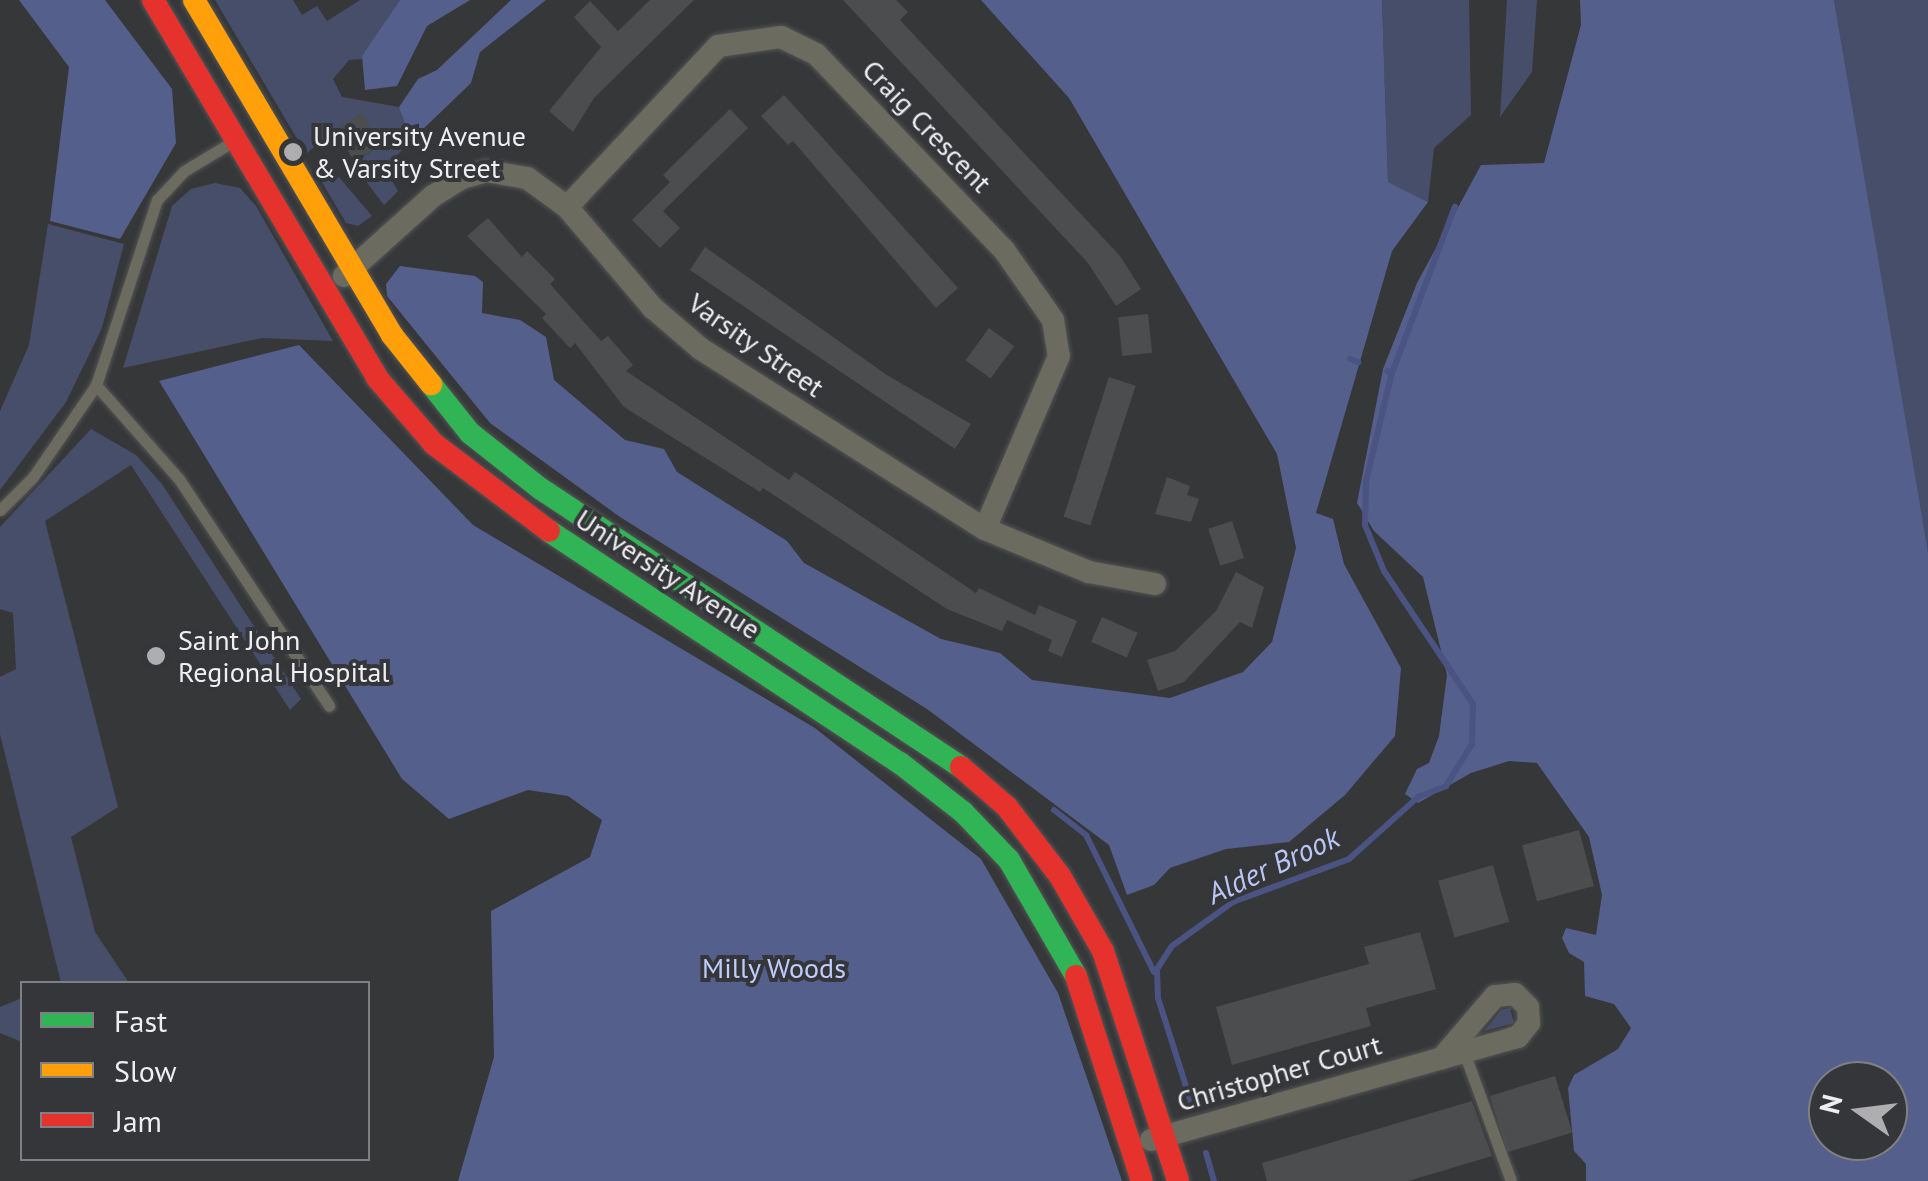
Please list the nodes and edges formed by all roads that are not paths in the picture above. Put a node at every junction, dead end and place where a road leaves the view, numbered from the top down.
1 (153, 0) edge
2 (194, 0) edge
3 (265, 122) junction
4 (237, 139) junction
5 (567, 207) junction
6 (353, 268) junction
7 (326, 292) junction
8 (96, 385) junction
9 (0, 510) edge
10 (985, 529) junction
11 (1155, 584) dead end
12 (329, 706) dead end
13 (1453, 1055) joint
14 (1164, 1136) junction
15 (1132, 1145) junction
16 (1142, 1181) edge
17 (1178, 1181) edge
18 (1510, 1181) edge

1 - 4 main road, University Avenue
2 - 3 main road, University Avenue
3 - 4 lane
3 - 6 main road, University Avenue
4 - 7 main road, University Avenue
4 - 8 lane
5 - 6 street, Varsity Street
5 - 10 street, Varsity Street
5 - 10 street, Craig Crescent
6 - 7 street, Varsity Street
6 - 14 main road, University Avenue
7 - 15 main road, University Avenue
8 - 9 lane
8 - 12 lane
10 - 11 street, Varsity Street
13 - 14 street, Christopher Court
13 - 18 lane
14 - 15 street, Christopher Court
14 - 17 main road, University Avenue
15 - 16 main road, University Avenue

